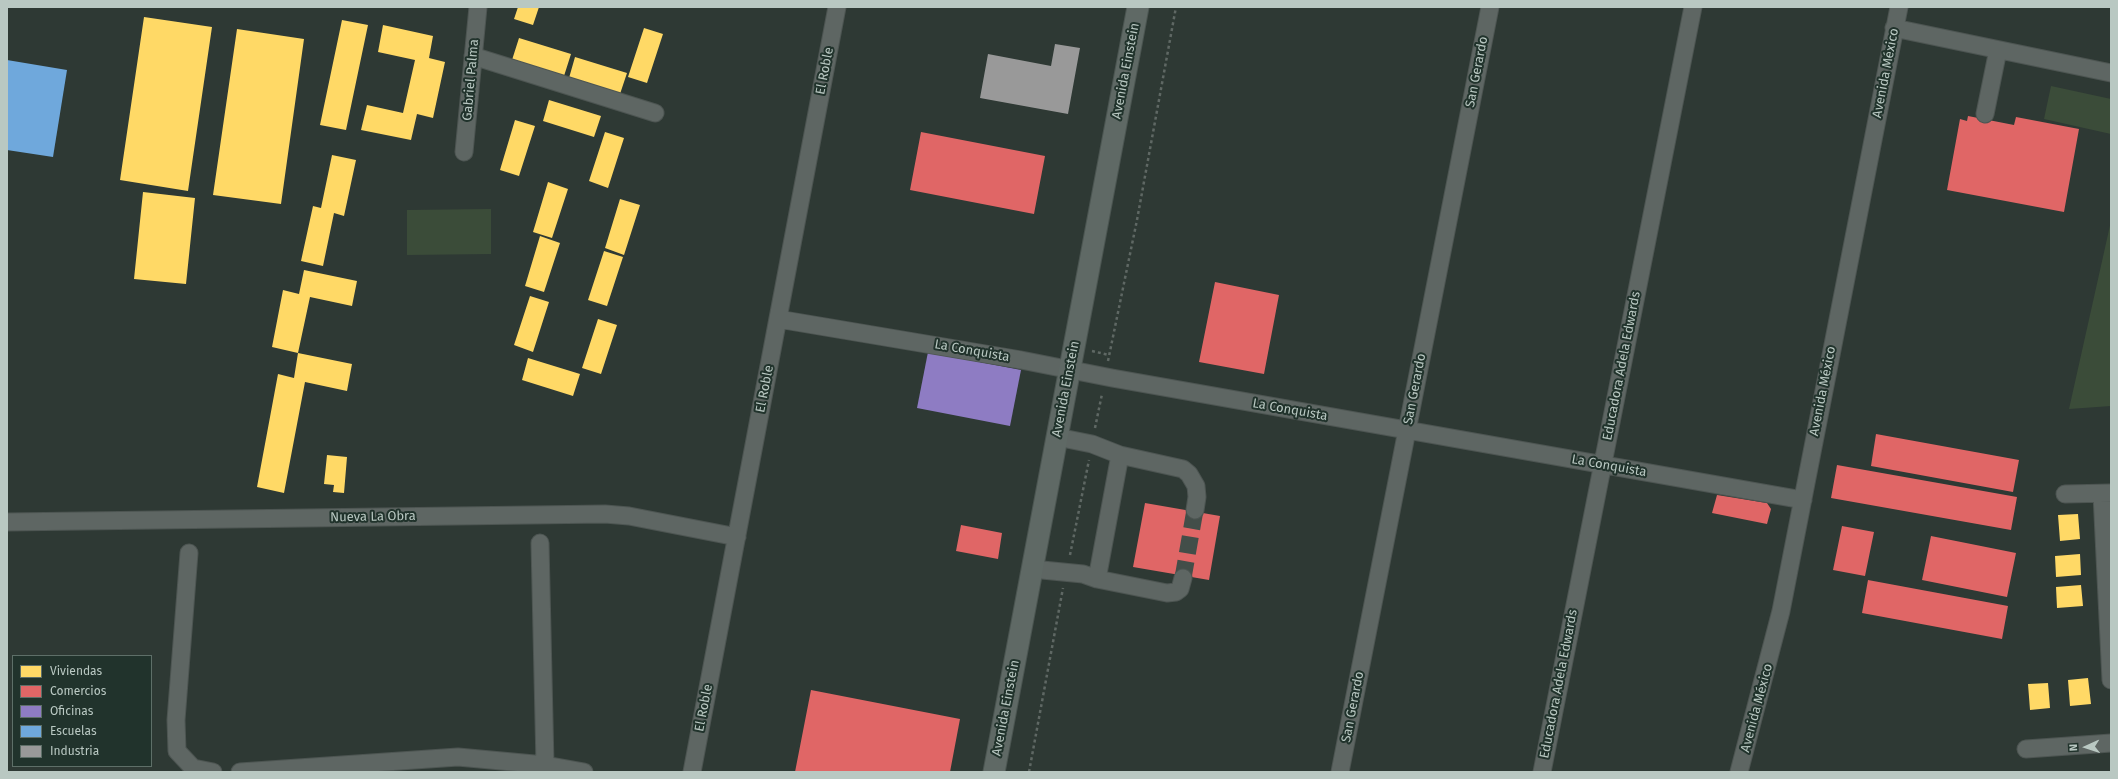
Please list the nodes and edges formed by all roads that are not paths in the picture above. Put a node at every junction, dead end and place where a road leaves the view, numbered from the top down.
1 (478, 7) edge
2 (837, 7) edge
3 (1138, 7) edge
4 (1490, 7) edge
5 (1693, 7) edge
6 (1899, 7) edge
7 (1894, 28) junction
8 (1998, 50) junction
9 (473, 56) junction
10 (2111, 73) edge
11 (655, 113) dead end
12 (1985, 114) dead end
13 (464, 152) dead end
14 (778, 319) junction
15 (1070, 370) junction
16 (1407, 430) junction
17 (1057, 437) junction
18 (1120, 455) junction
19 (1603, 465) junction
20 (2065, 494) dead end
21 (2106, 494) edge
22 (1803, 500) junction
23 (1195, 510) tunnel mouth
24 (7, 522) edge
25 (737, 537) junction
26 (540, 543) dead end
27 (189, 553) dead end
28 (1032, 569) junction
29 (1183, 578) tunnel mouth
30 (1097, 579) junction
31 (2109, 611) edge
32 (2111, 680) edge
33 (2111, 743) edge
34 (2026, 749) dead end
35 (545, 765) junction
36 (213, 772) edge
37 (240, 772) edge
38 (584, 772) edge
39 (692, 772) edge
40 (994, 772) edge
41 (1340, 772) edge
42 (1542, 772) edge
43 (1739, 772) edge

1 - 9 street, Gabriel Palma
2 - 14 street, El Roble
3 - 15 main road, Avenida Einstein
4 - 16 street, San Gerardo
5 - 19 street, Educadora Adela Edwards
6 - 7 street, Avenida México
7 - 8 street
7 - 22 street, Avenida México
8 - 10 street
8 - 12 street
9 - 11 street
9 - 13 street, Gabriel Palma
14 - 15 street, La Conquista
14 - 25 street, El Roble
15 - 16 street, La Conquista
15 - 17 main road, Avenida Einstein
16 - 19 street, La Conquista
16 - 41 street, San Gerardo
17 - 18 street
17 - 28 main road, Avenida Einstein
18 - 23 street
18 - 30 street
19 - 22 street, La Conquista
19 - 42 street, Educadora Adela Edwards
20 - 21 street
21 - 31 street
22 - 43 street, Avenida México
24 - 25 street, Nueva La Obra
25 - 39 street, El Roble
26 - 35 street
27 - 36 street
28 - 30 street
28 - 40 main road, Avenida Einstein
29 - 30 street
31 - 32 street
33 - 34 street
35 - 37 street
35 - 38 street

